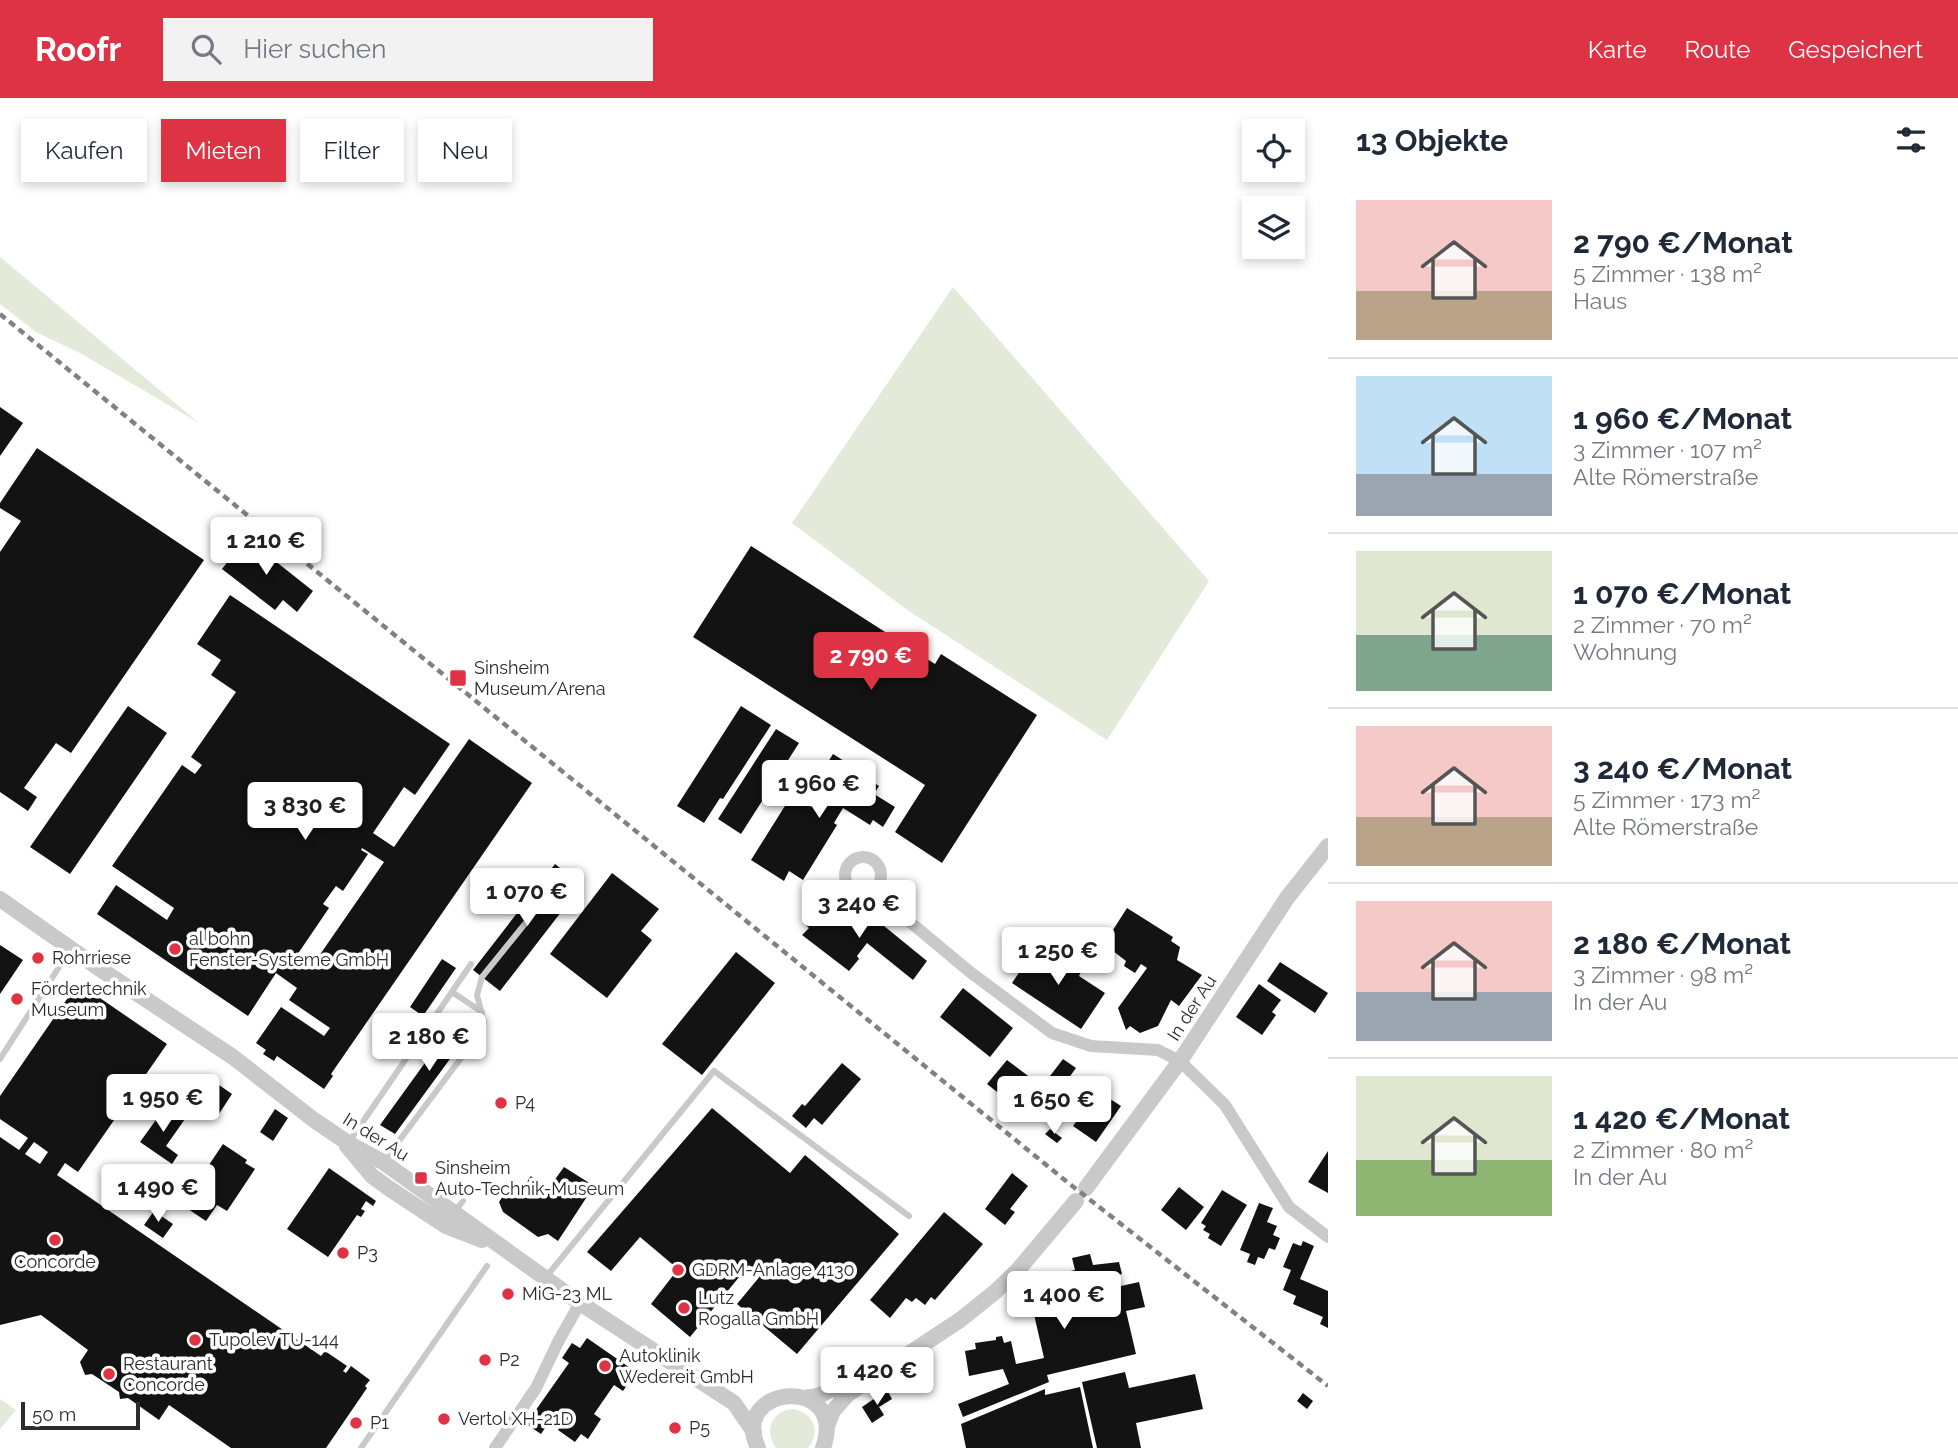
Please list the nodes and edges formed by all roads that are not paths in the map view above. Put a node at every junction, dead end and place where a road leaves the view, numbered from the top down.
1 (1328, 846) edge
2 (566, 873) dead end
3 (876, 888) dead end
4 (0, 899) edge
5 (71, 948) junction
6 (471, 964) dead end
7 (452, 992) junction
8 (484, 1013) junction
9 (0, 1059) edge
10 (1180, 1061) junction
11 (344, 1141) junction
12 (383, 1162) junction
13 (909, 1216) dead end
14 (1328, 1237) edge
15 (497, 1245) junction
16 (486, 1266) dead end
17 (545, 1278) junction
18 (580, 1303) junction
19 (898, 1361) junction
20 (804, 1398) junction
21 (734, 1403) junction
22 (764, 1406) junction
23 (756, 1440) edge
24 (826, 1440) edge
25 (361, 1448) edge
26 (495, 1448) edge

1 - 10 street, In der Au
2 - 8 lane
3 - 10 street
4 - 5 street, In der Au
5 - 9 lane
5 - 11 street, In der Au
6 - 7 lane
7 - 8 lane
7 - 11 lane
8 - 12 lane
10 - 14 street
10 - 19 street, In der Au
11 - 12 street, In der Au
11 - 15 street
12 - 15 street, In der Au
13 - 17 lane
15 - 17 street, In der Au
16 - 25 lane
17 - 18 street, In der Au
18 - 21 street, In der Au
18 - 26 street
19 - 20 street, In der Au
19 - 24 street, In der Au
20 - 22 street, In der Au
20 - 24 street
21 - 22 street, In der Au
21 - 23 street, In der Au
22 - 23 street

